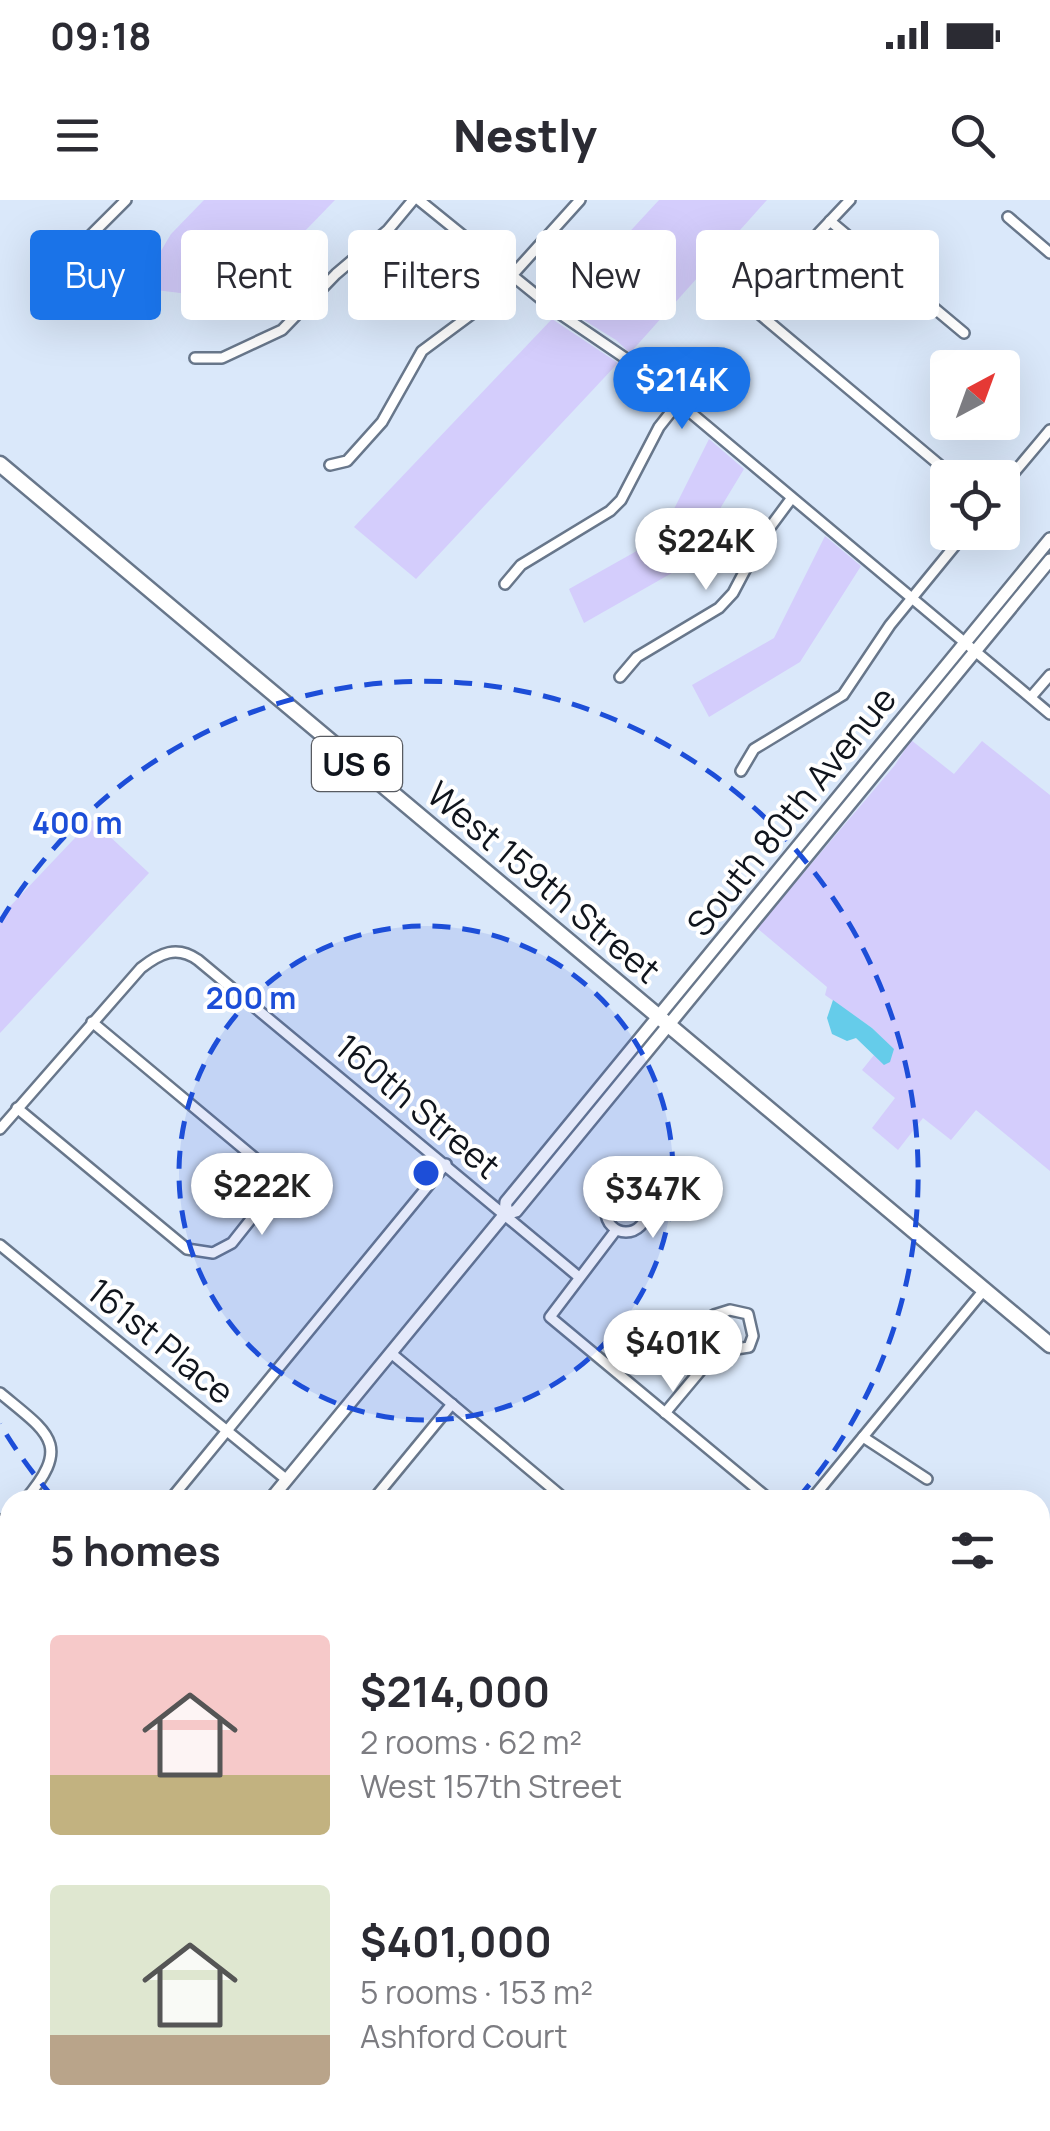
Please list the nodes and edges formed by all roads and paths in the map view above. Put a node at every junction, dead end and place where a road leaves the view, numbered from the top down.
1 (126, 200) edge
2 (416, 200) edge
3 (580, 200) edge
4 (850, 200) edge
5 (1008, 217) dead end
6 (830, 221) junction
7 (95, 230) edge
8 (454, 230) edge
9 (1050, 253) edge
10 (516, 270) edge
11 (516, 280) edge
12 (464, 320) edge
13 (964, 333) dead end
14 (195, 358) dead end
15 (678, 403) junction
16 (1050, 430) edge
17 (934, 460) edge
18 (0, 464) edge
19 (330, 465) dead end
20 (1020, 466) edge
21 (791, 499) junction
22 (1050, 539) edge
23 (951, 550) edge
24 (1050, 560) edge
25 (505, 584) dead end
26 (912, 598) junction
27 (970, 647) junction
28 (1050, 675) edge
29 (620, 677) dead end
30 (1031, 698) junction
31 (1050, 714) edge
32 (741, 771) dead end
33 (92, 1022) junction
34 (664, 1022) junction
35 (17, 1108) junction
36 (0, 1129) edge
37 (446, 1164) junction
38 (505, 1214) junction
39 (616, 1230) junction
40 (0, 1244) edge
41 (579, 1277) junction
42 (984, 1290) junction
43 (1050, 1345) edge
44 (716, 1352) junction
45 (391, 1353) junction
46 (0, 1393) edge
47 (452, 1404) junction
48 (665, 1414) junction
49 (227, 1430) junction
50 (863, 1437) junction
51 (927, 1478) dead end
52 (287, 1480) junction
53 (33, 1490) edge
54 (178, 1490) edge
55 (278, 1490) edge
56 (381, 1490) edge
57 (554, 1490) edge
58 (758, 1490) edge
59 (819, 1490) edge

1 - 7 street
2 - 8 street
2 - 14 street
3 - 10 street
4 - 6 street
5 - 9 street
6 - 13 street
6 - 17 street
11 - 15 street
12 - 19 street
15 - 21 street
15 - 25 street
16 - 20 street
18 - 34 main road, West 159th Street / US 6
21 - 26 street
21 - 29 street
22 - 27 street, South 80th Avenue
23 - 26 street
24 - 27 street, South 80th Avenue
26 - 27 street
26 - 32 street
27 - 30 street
27 - 34 street, South 80th Avenue
28 - 30 street
30 - 31 street
33 - 35 street
33 - 35 street
33 - 37 street, 160th Street
34 - 38 street, South 80th Avenue
34 - 42 main road, West 159th Street / US 6
35 - 36 street
37 - 38 street, 160th Street
37 - 49 street
38 - 41 street, 160th Street
38 - 45 street, South 80th Avenue
39 - 39 street
39 - 41 street
40 - 49 street, 161st Place
41 - 48 street
42 - 43 main road, West 159th Street / US 6
42 - 50 street
44 - 44 street
44 - 48 street
45 - 47 street
45 - 52 street, South 80th Avenue
46 - 53 street
47 - 56 street
47 - 57 street
48 - 58 street
49 - 52 street, 161st Place
49 - 54 street
50 - 51 street
50 - 59 street
52 - 55 street, South 80th Avenue

